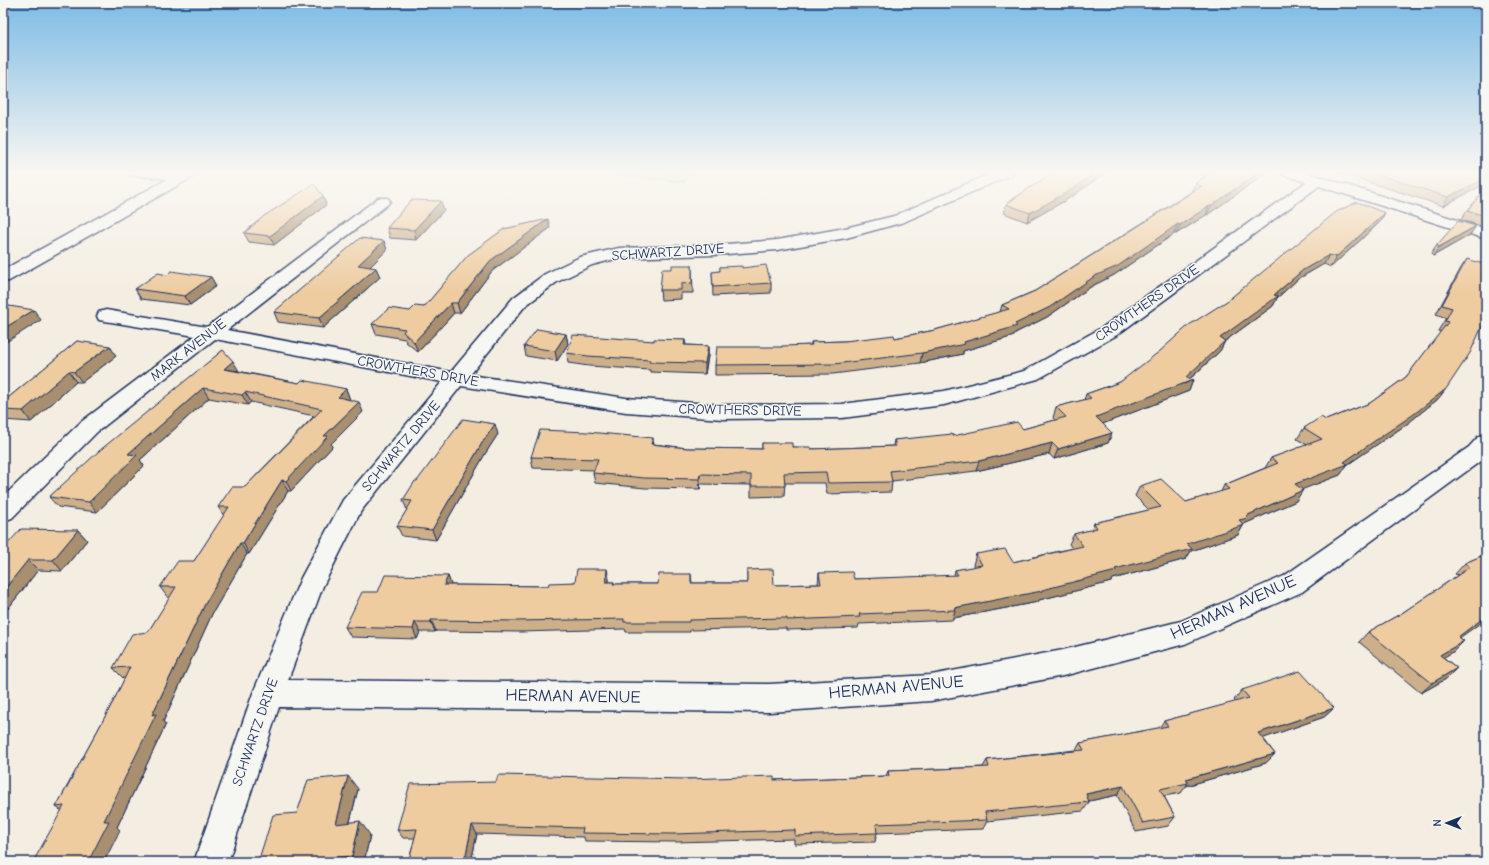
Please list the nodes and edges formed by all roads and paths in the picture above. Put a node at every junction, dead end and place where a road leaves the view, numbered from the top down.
1 (120, 211) edge
2 (369, 211) edge
3 (918, 211) edge
4 (1274, 211) edge
5 (1415, 211) edge
6 (1486, 234) edge
7 (3, 277) edge
8 (106, 316) dead end
9 (210, 333) junction
10 (457, 379) junction
11 (1486, 442) edge
12 (3, 512) edge
13 (268, 693) junction
14 (211, 862) edge

1 - 7 street
2 - 9 street, MARK AVENUE
3 - 10 street, SCHWARTZ DRIVE
4 - 10 street, CROWTHERS DRIVE
5 - 6 street
8 - 9 street, CROWTHERS DRIVE
9 - 10 street, CROWTHERS DRIVE
9 - 12 street, MARK AVENUE
10 - 13 street, SCHWARTZ DRIVE
11 - 13 street, HERMAN AVENUE
13 - 14 street, SCHWARTZ DRIVE

